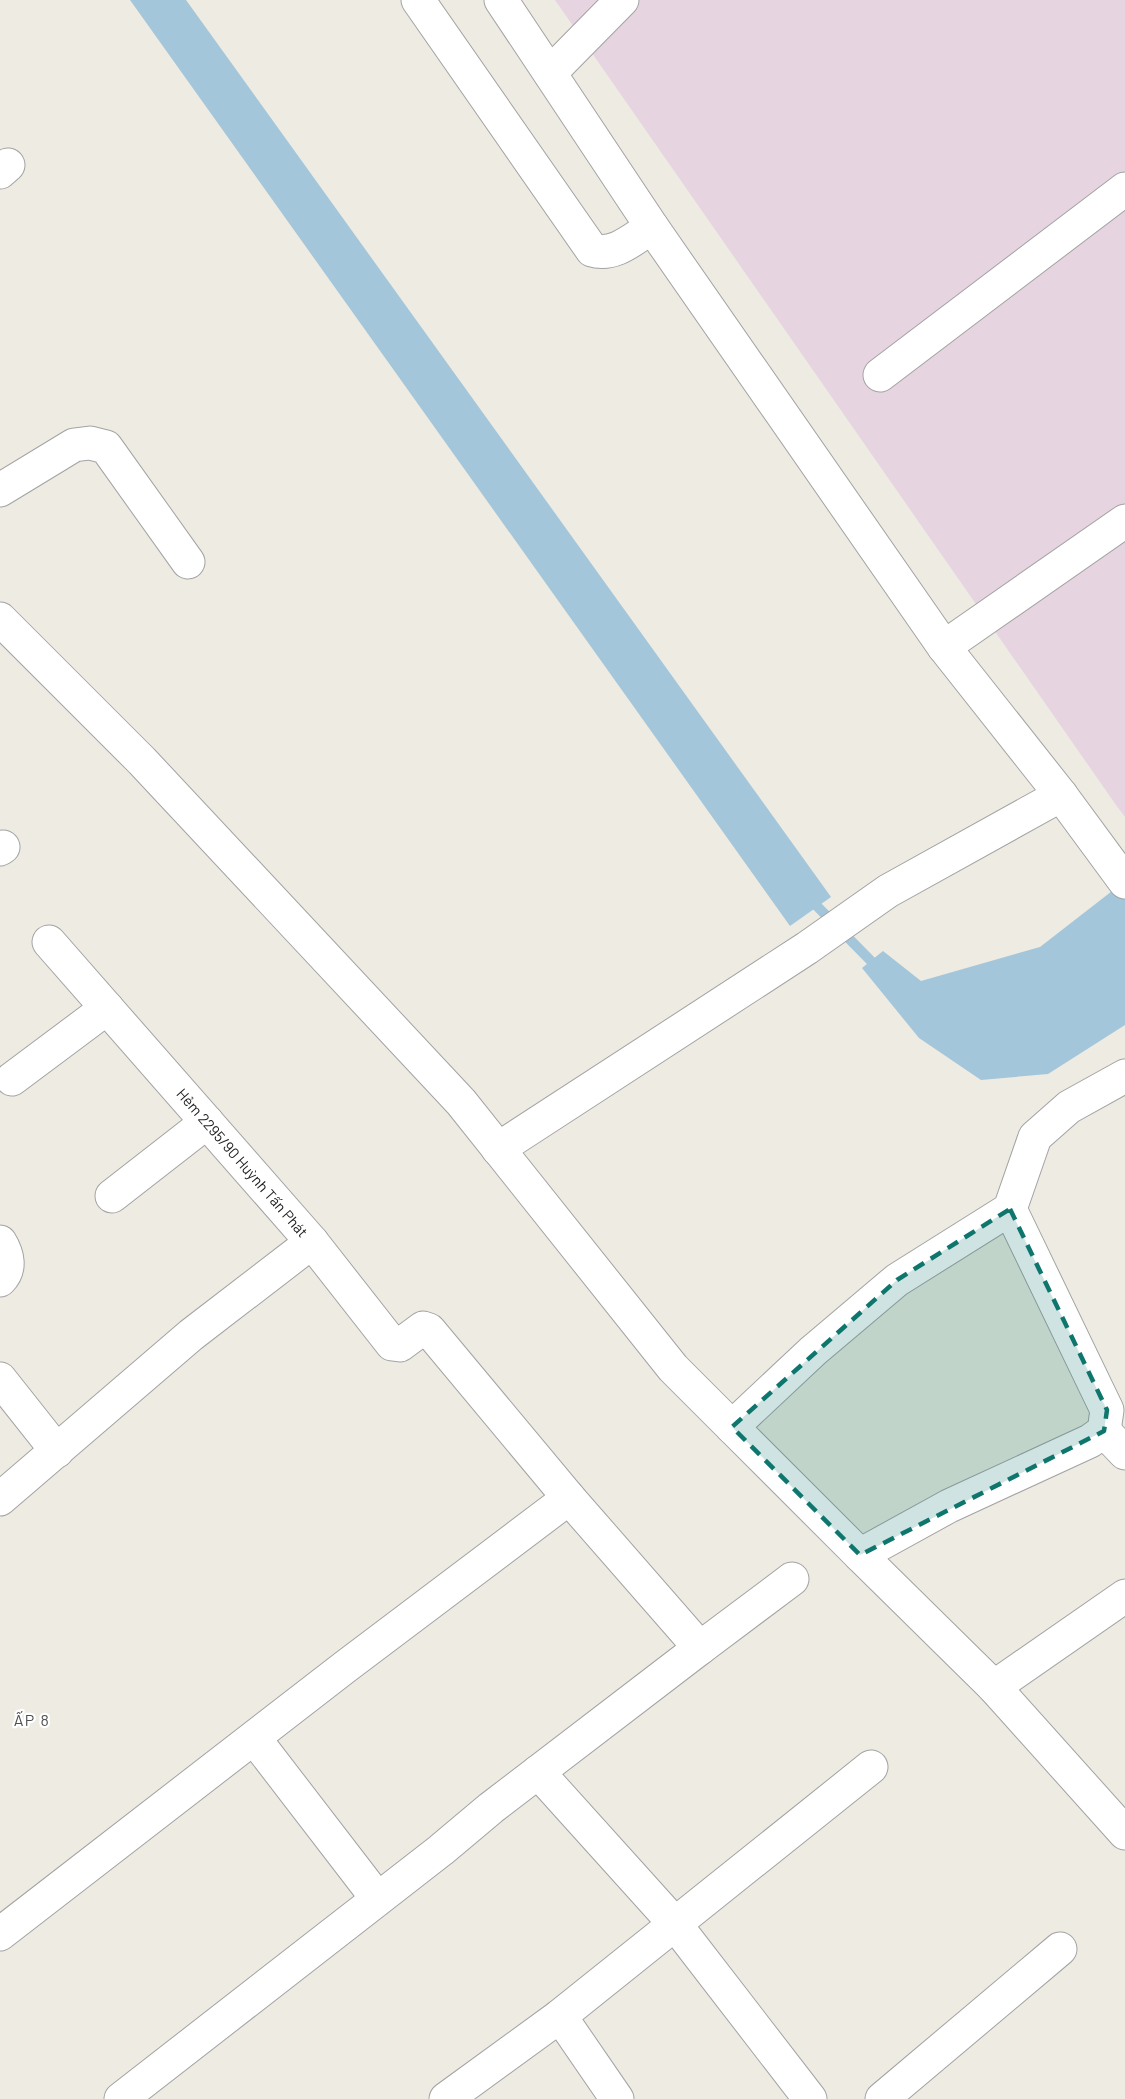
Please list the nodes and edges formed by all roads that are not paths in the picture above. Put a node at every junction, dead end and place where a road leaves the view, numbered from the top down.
1 (418, 0) edge
2 (501, 0) edge
3 (622, 0) edge
4 (550, 73) junction
5 (1125, 189) edge
6 (652, 228) junction
7 (880, 375) dead end
8 (0, 490) edge
9 (1125, 521) edge
10 (188, 562) dead end
11 (0, 619) edge
12 (944, 647) junction
13 (1061, 795) junction
14 (1125, 882) edge
15 (49, 942) dead end
16 (107, 1008) junction
17 (1125, 1076) edge
18 (12, 1079) dead end
19 (207, 1122) junction
20 (498, 1149) junction
21 (112, 1196) dead end
22 (1010, 1209) junction
23 (0, 1242) edge
24 (312, 1242) junction
25 (0, 1280) edge
26 (0, 1379) edge
27 (732, 1427) junction
28 (1114, 1442) edge
29 (57, 1450) junction
30 (569, 1498) junction
31 (0, 1499) edge
32 (860, 1555) junction
33 (792, 1579) dead end
34 (1125, 1596) edge
35 (700, 1648) junction
36 (994, 1687) junction
37 (254, 1738) junction
38 (871, 1767) dead end
39 (538, 1772) junction
40 (1125, 1833) edge
41 (377, 1898) junction
42 (675, 1924) junction
43 (0, 1934) edge
44 (1060, 1949) dead end
45 (560, 2016) junction
46 (121, 2099) edge
47 (446, 2099) edge
48 (617, 2099) edge
49 (810, 2099) edge
50 (882, 2099) edge

1 - 6 street
2 - 4 street
3 - 4 street
4 - 6 street
5 - 7 street
6 - 12 street
8 - 10 street
9 - 12 street
11 - 20 street
12 - 13 street
13 - 14 street
13 - 20 street
15 - 16 street, Hẻm 2295/90 Huỳnh Tấn Phát
16 - 18 street
16 - 19 street, Hẻm 2295/90 Huỳnh Tấn Phát
17 - 22 street
19 - 21 street
19 - 24 street, Hẻm 2295/90 Huỳnh Tấn Phát
20 - 27 street
22 - 27 street
22 - 28 street
23 - 25 street
24 - 29 street, Hẻm 2295/90 Huỳnh Tấn Phát
24 - 30 street
26 - 29 street
27 - 32 street
28 - 32 street
29 - 31 street, Hẻm 2295/90 Huỳnh Tấn Phát
30 - 35 street
30 - 37 street
32 - 36 street
33 - 35 street
34 - 36 street
35 - 39 street
36 - 40 street
37 - 41 street
37 - 43 street
38 - 42 street
39 - 41 street
39 - 42 street
41 - 46 street
42 - 45 street
42 - 49 street
44 - 50 street
45 - 47 street
45 - 48 street

